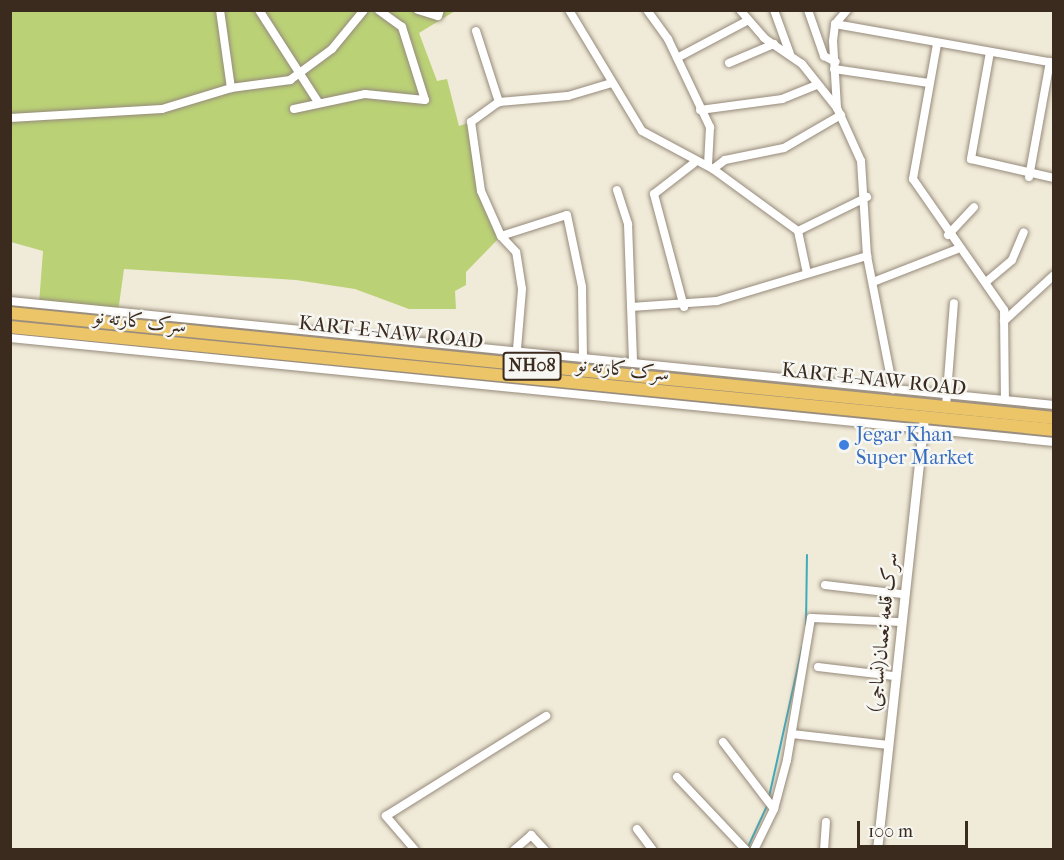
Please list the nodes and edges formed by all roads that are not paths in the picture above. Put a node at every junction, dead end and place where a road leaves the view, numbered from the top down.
1 (220, 10) edge
2 (259, 10) edge
3 (364, 10) edge
4 (379, 10) edge
5 (418, 10) edge
6 (440, 10) edge
7 (569, 10) edge
8 (647, 10) edge
9 (740, 10) edge
10 (774, 10) edge
11 (808, 10) edge
12 (843, 13) edge
13 (747, 21) junction
14 (835, 24) junction
15 (476, 31) dead end
16 (774, 44) junction
17 (937, 44) junction
18 (990, 52) junction
19 (791, 55) junction
20 (677, 58) junction
21 (1052, 62) edge
22 (729, 63) dead end
23 (835, 65) junction
24 (298, 75) junction
25 (612, 83) junction
26 (929, 83) junction
27 (817, 85) junction
28 (231, 88) junction
29 (318, 102) junction
30 (500, 102) junction
31 (294, 109) dead end
32 (700, 110) junction
33 (839, 112) junction
34 (10, 118) edge
35 (694, 163) junction
36 (710, 167) junction
37 (1029, 177) junction
38 (1053, 178) edge
39 (617, 190) dead end
40 (867, 197) junction
41 (974, 207) dead end
42 (798, 231) junction
43 (1024, 232) dead end
44 (948, 235) junction
45 (501, 236) junction
46 (957, 249) junction
47 (867, 256) junction
48 (806, 270) junction
49 (1053, 275) edge
50 (1053, 280) edge
51 (873, 282) junction
52 (986, 282) junction
53 (10, 301) edge
54 (954, 303) dead end
55 (631, 307) junction
56 (684, 307) junction
57 (10, 313) edge
58 (1005, 321) junction
59 (148, 326) junction
60 (10, 327) edge
61 (10, 338) edge
62 (148, 341) junction
63 (517, 349) junction
64 (583, 355) junction
65 (633, 363) junction
66 (796, 385) junction
67 (893, 389) junction
68 (881, 399) junction
69 (1005, 399) junction
70 (946, 400) junction
71 (1053, 405) edge
72 (879, 412) junction
73 (1053, 418) edge
74 (924, 423) junction
75 (1053, 430) edge
76 (1053, 442) edge
77 (825, 585) dead end
78 (902, 594) junction
79 (898, 622) junction
80 (818, 667) dead end
81 (894, 676) junction
82 (546, 716) dead end
83 (792, 734) junction
84 (723, 742) dead end
85 (888, 745) junction
86 (677, 777) dead end
87 (774, 809) junction
88 (826, 822) dead end
89 (637, 829) dead end
90 (415, 849) edge
91 (514, 849) edge
92 (545, 849) edge
93 (653, 849) edge
94 (746, 849) edge
95 (754, 849) edge
96 (824, 849) edge
97 (877, 849) edge

1 - 28 street
2 - 24 street
3 - 24 street
4 - 29 street
5 - 6 street
7 - 25 street
8 - 20 street
9 - 13 street
10 - 19 street
11 - 23 street
12 - 14 street
13 - 16 street
13 - 20 street
14 - 17 street
14 - 23 street
15 - 30 street
16 - 19 street
16 - 22 street
17 - 18 street
17 - 26 street
18 - 21 street
18 - 37 street
19 - 27 street
20 - 32 street
21 - 37 street
23 - 26 street
23 - 33 street
24 - 28 street
24 - 29 street
25 - 30 street
25 - 35 street
26 - 44 street
27 - 32 street
27 - 33 street
28 - 34 street
29 - 31 street
30 - 45 street
32 - 36 street
33 - 36 street
33 - 40 street
35 - 36 street
35 - 56 street
36 - 42 street
37 - 38 street
39 - 55 street
40 - 42 street
40 - 47 street
41 - 44 street
42 - 48 street
43 - 52 street
44 - 46 street
45 - 63 street
45 - 64 street
46 - 51 street
46 - 52 street
47 - 48 street
47 - 51 street
48 - 56 street
49 - 50 street
49 - 58 street
51 - 67 street
52 - 58 street
53 - 63 street
54 - 70 street
55 - 56 street
55 - 65 street
57 - 59 highway, KART-E-NAW ROAD / NH08
58 - 69 street
59 - 62 highway
59 - 66 highway, KART-E-NAW ROAD / NH08
60 - 62 highway, سرک کارته نو / NH08
61 - 74 street
62 - 72 highway, سرک کارته نو / NH08
63 - 64 street
64 - 65 street
65 - 66 street
66 - 67 street
66 - 68 highway, KART-E-NAW ROAD / NH08
67 - 70 street
68 - 70 highway, KART-E-NAW ROAD / NH08
68 - 72 highway
69 - 70 street
69 - 71 street
70 - 73 highway, KART-E-NAW ROAD / NH08
72 - 74 highway, سرک کارته نو / NH08
74 - 75 highway, سرک کارته نو / NH08
74 - 76 street
74 - 78 street, سرک قلعه نعمان(نساجی)
77 - 78 street
78 - 79 street, سرک قلعه نعمان(نساجی)
79 - 81 street, سرک قلعه نعمان(نساجی)
79 - 83 street
80 - 81 street
81 - 85 street, سرک قلعه نعمان(نساجی)
82 - 90 street
83 - 85 street
83 - 87 street
84 - 87 street
85 - 97 street, سرک قلعه نعمان(نساجی)
86 - 94 street
87 - 95 street
88 - 96 street
89 - 93 street
91 - 92 street

